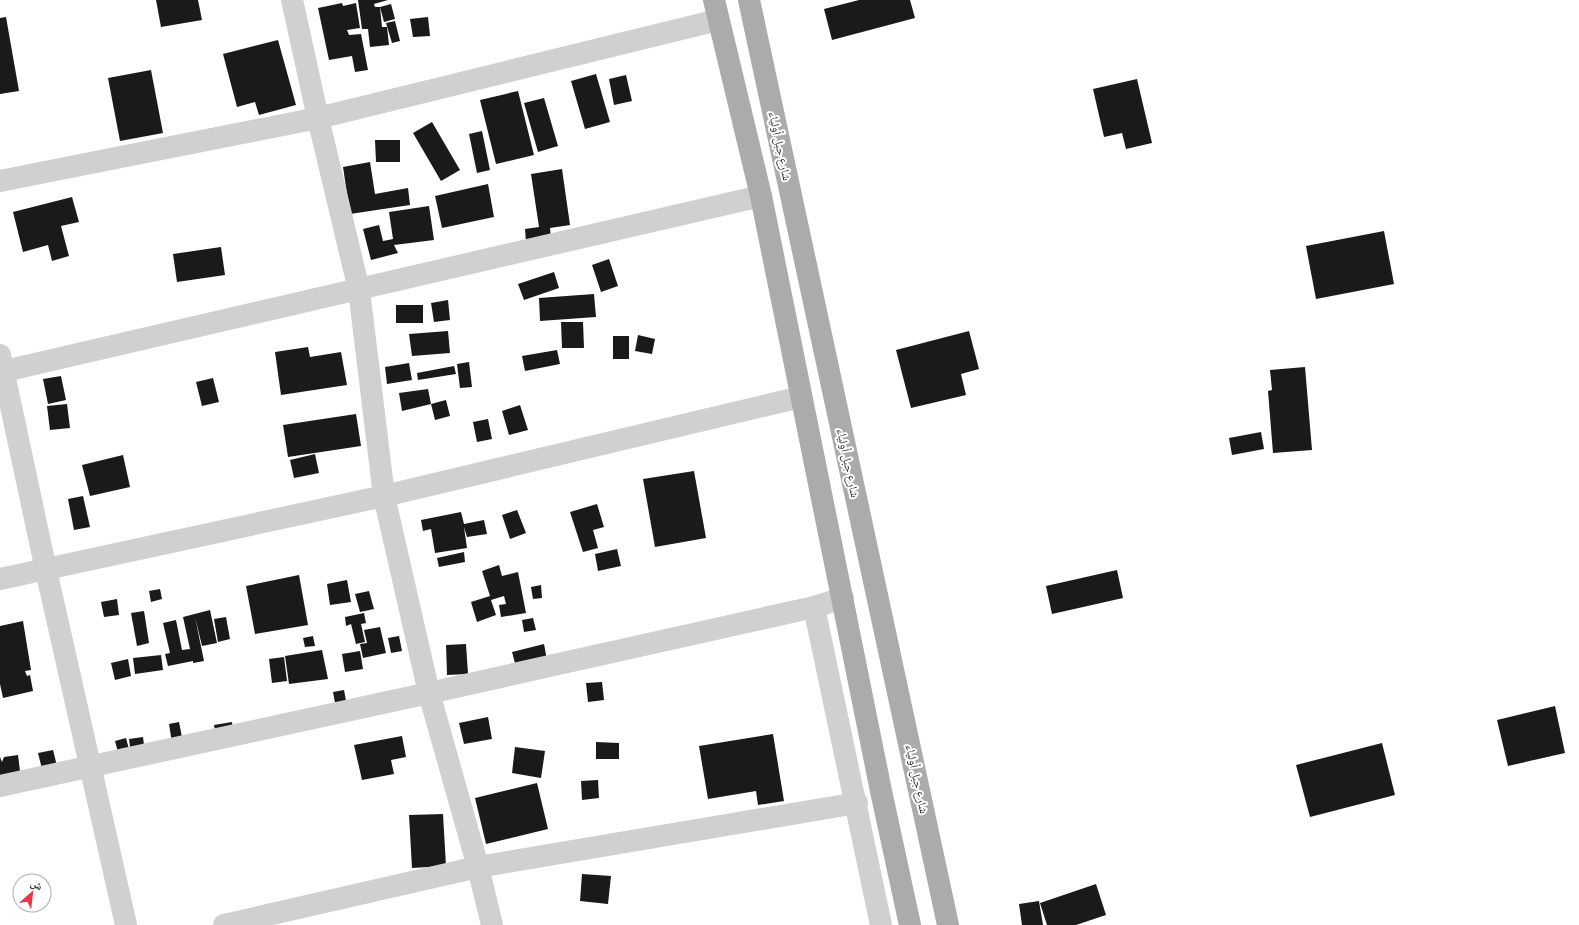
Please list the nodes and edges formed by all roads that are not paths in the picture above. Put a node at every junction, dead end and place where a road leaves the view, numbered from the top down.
1 (292, 0) edge
2 (749, 0) edge
3 (716, 10) edge
4 (318, 118) junction
5 (0, 181) edge
6 (761, 196) junction
7 (359, 290) junction
8 (1, 366) edge
9 (801, 397) junction
10 (384, 496) junction
11 (46, 570) junction
12 (0, 579) edge
13 (843, 598) junction
14 (814, 607) junction
15 (429, 693) junction
16 (90, 767) junction
17 (0, 786) edge
18 (856, 803) junction
19 (478, 867) junction
20 (126, 925) edge
21 (224, 925) edge
22 (492, 925) edge
23 (881, 925) edge
24 (910, 925) edge
25 (948, 925) edge

1 - 4 street
2 - 25 main road, شارع جبل أولياء
3 - 4 street
3 - 6 main road
4 - 5 street
4 - 7 street
6 - 7 street
6 - 9 main road
7 - 8 street
7 - 10 street
8 - 11 street
9 - 10 street
9 - 13 main road
10 - 11 street
10 - 15 street
11 - 12 street
11 - 16 street
13 - 14 street
13 - 24 main road
14 - 15 street
14 - 18 street
15 - 16 street
15 - 19 street
16 - 17 street
16 - 20 street
18 - 19 street
18 - 23 street
19 - 21 street
19 - 22 street

